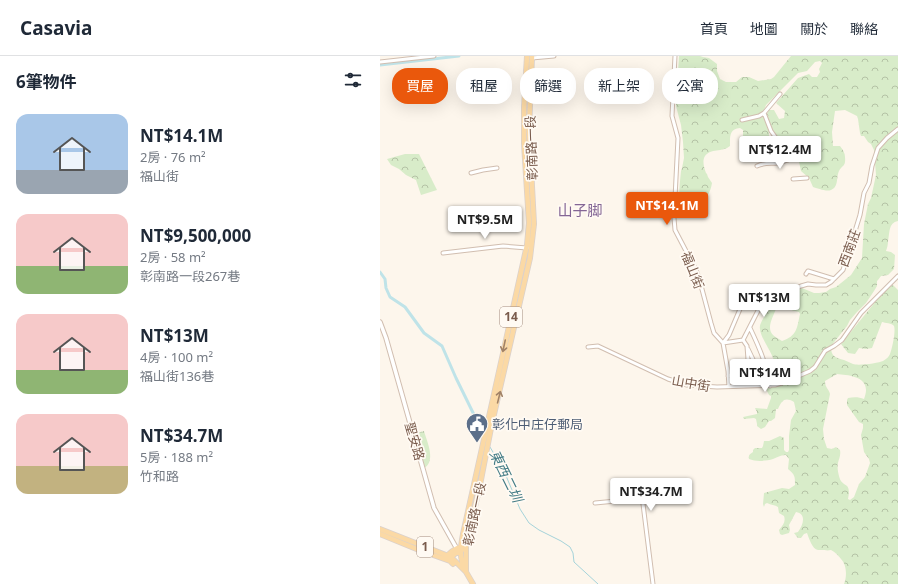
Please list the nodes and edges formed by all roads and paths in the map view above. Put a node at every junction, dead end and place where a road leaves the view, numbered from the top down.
1 (434, 56) edge
2 (549, 56) edge
3 (554, 56) edge
4 (675, 56) edge
5 (530, 57) edge
6 (380, 62) edge
7 (780, 94) dead end
8 (764, 113) junction
9 (742, 120) dead end
10 (898, 129) edge
11 (776, 138) dead end
12 (788, 160) dead end
13 (757, 166) dead end
14 (497, 168) dead end
15 (471, 173) dead end
16 (807, 178) dead end
17 (793, 179) dead end
18 (527, 248) junction
19 (443, 253) dead end
20 (806, 274) dead end
21 (898, 276) edge
22 (834, 279) junction
23 (761, 292) junction
24 (380, 322) edge
25 (750, 328) junction
26 (743, 340) junction
27 (723, 343) junction
28 (747, 346) junction
29 (588, 347) dead end
30 (768, 371) junction
31 (759, 372) junction
32 (749, 373) junction
33 (728, 376) junction
34 (770, 386) junction
35 (729, 387) junction
36 (595, 503) dead end
37 (380, 529) edge
38 (380, 534) edge
39 (460, 550) junction
40 (448, 558) junction
41 (466, 572) junction
42 (473, 584) edge
43 (653, 584) edge

1 - 6 street
2 - 3 street
2 - 5 street
4 - 27 street, 福山街
5 - 18 main road, 彰南路一段 / 14
39 -> 5 main road, 彰南路一段 / 14
7 - 8 street
8 - 9 street
8 - 11 street
10 - 22 street, 西南莊
12 - 13 street
14 - 15 street
16 - 17 street
18 - 19 street
18 -> 39 main road, 彰南路一段 / 14
20 - 22 street
21 - 34 street, 山中街
22 - 23 street, 西南莊
23 - 25 street
23 - 27 street, 西南莊
24 - 39 street, 聖安路
25 - 26 street
25 - 30 street
26 - 27 street
26 - 28 street
27 - 33 street, 福山街
28 - 31 street
28 - 32 street
29 - 35 street, 山中街
30 - 31 street
30 - 34 street
31 - 32 street
32 - 33 street
33 - 35 street, 福山街
34 - 35 street, 山中街
36 - 43 street
37 - 40 main road, 1
38 - 40 main road, 1
39 - 40 main road
39 - 41 main road, 彰南路一段 / 14
39 - 41 main road, 彰南路一段
40 - 41 main road, 1
41 - 42 main road, 1

